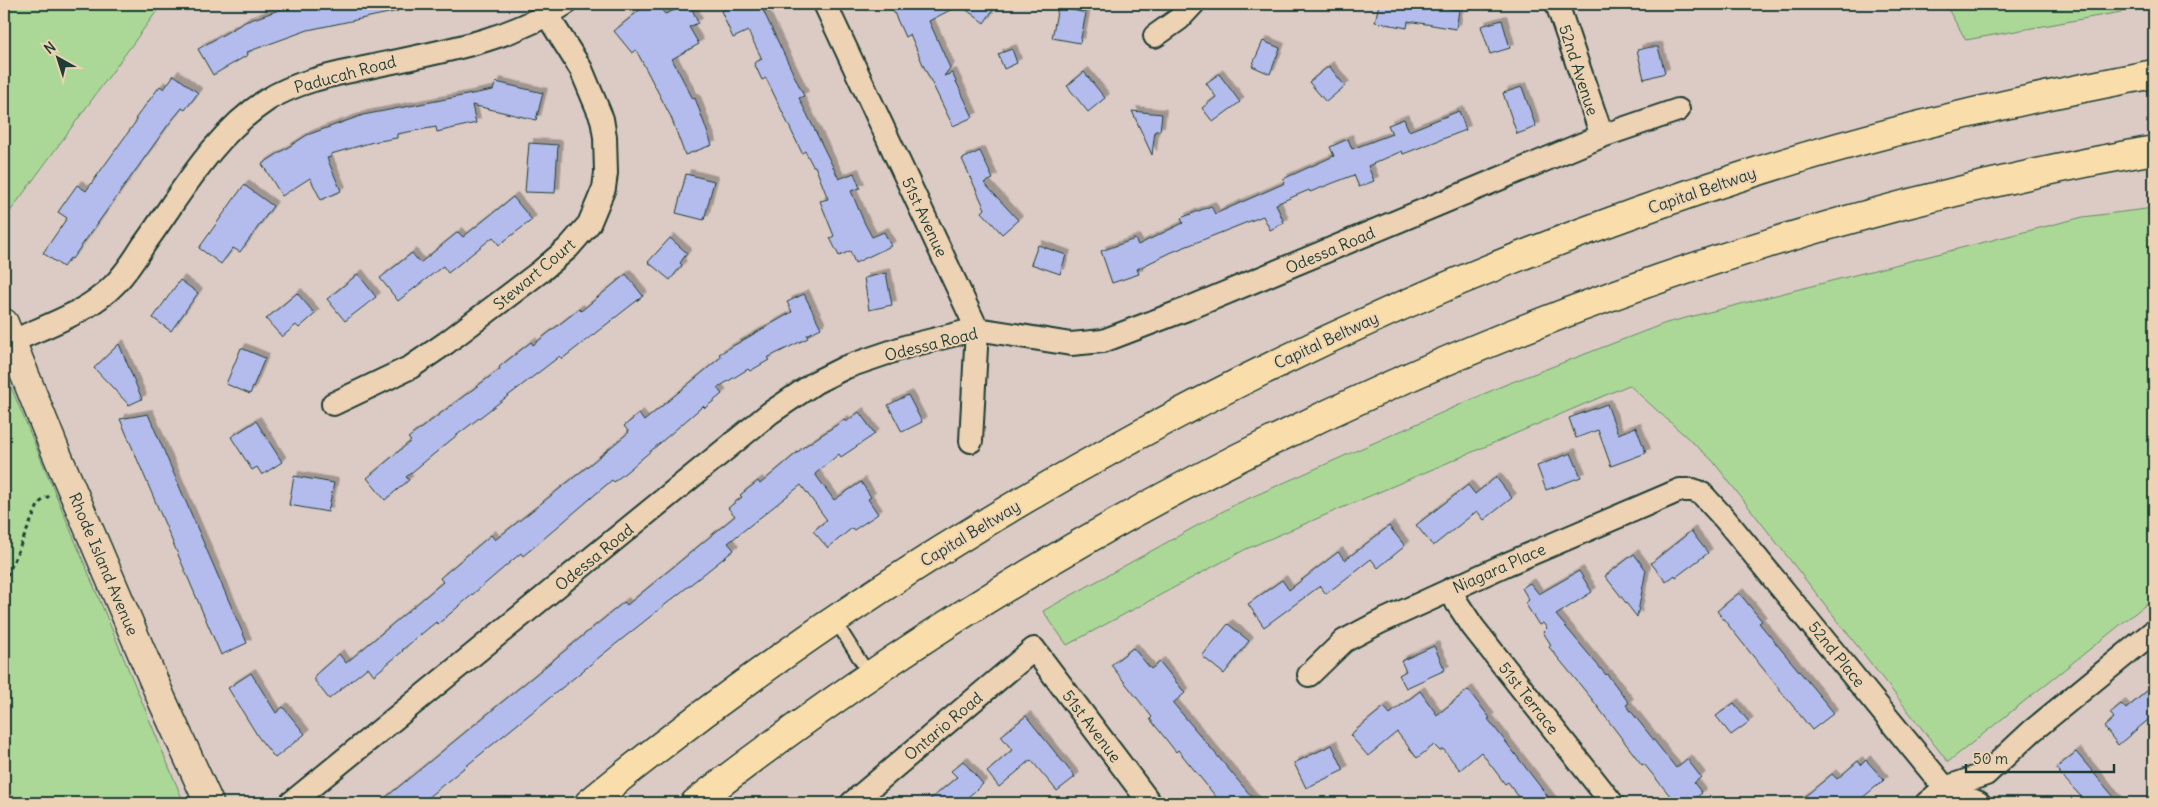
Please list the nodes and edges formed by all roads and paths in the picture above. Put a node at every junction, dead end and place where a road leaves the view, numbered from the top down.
1 (825, 4) edge
2 (1193, 4) edge
3 (1557, 4) edge
4 (556, 10) edge
5 (1155, 36) dead end
6 (2154, 74) edge
7 (1678, 110) dead end
8 (1602, 136) junction
9 (2154, 150) edge
10 (978, 329) junction
11 (8, 332) edge
12 (333, 404) dead end
13 (971, 440) dead end
14 (69, 483) junction
15 (1702, 494) joint
16 (4, 583) edge
17 (1451, 589) junction
18 (834, 619) junction
19 (2154, 631) edge
20 (1034, 649) joint
21 (1309, 675) dead end
22 (870, 676) junction
23 (1945, 788) junction
24 (40, 798) dead end
25 (24, 803) edge
26 (209, 803) edge
27 (291, 803) edge
28 (589, 803) edge
29 (695, 803) edge
30 (852, 803) edge
31 (1150, 803) edge
32 (1612, 803) edge
33 (1927, 803) edge
34 (1979, 803) edge

1 - 10 street, 51st Avenue
2 - 5 street
3 - 8 street, 52nd Avenue
4 - 11 street, Paducah Road
4 - 12 street, Stewart Court
6 - 18 highway, Capital Beltway
7 - 8 street, Odessa Road
8 - 10 street, Odessa Road
9 - 22 highway
10 - 13 street, 51st Avenue
10 - 27 street, Odessa Road
11 - 14 street, Rhode Island Avenue
14 - 16 path
14 - 26 street, Rhode Island Avenue
15 - 17 street, Niagara Place
15 - 23 street, 52nd Place
17 - 21 street, Niagara Place
17 - 32 street, 51st Terrace
18 - 22 lane
18 - 28 highway, Capital Beltway
19 - 23 street
20 - 30 street, Ontario Road
20 - 31 street, 51st Avenue
22 - 29 highway
23 - 33 street
23 - 34 street, 52nd Place
24 - 25 path

